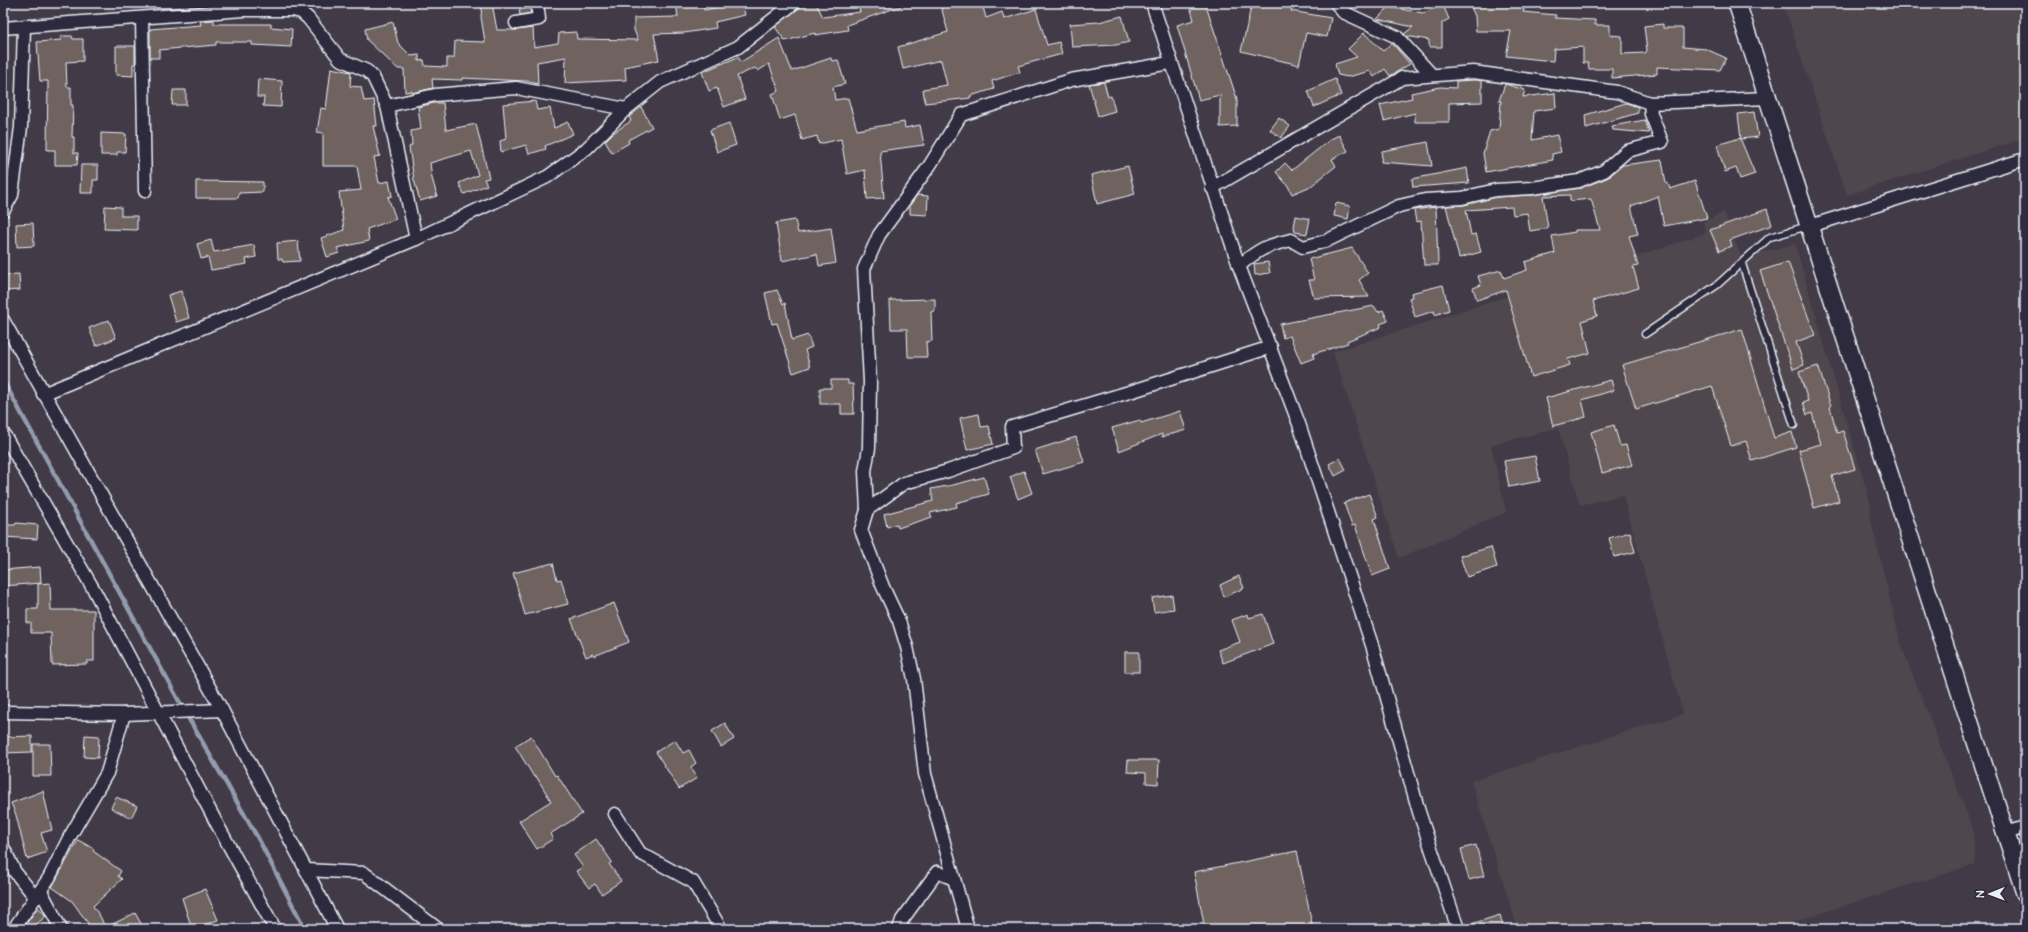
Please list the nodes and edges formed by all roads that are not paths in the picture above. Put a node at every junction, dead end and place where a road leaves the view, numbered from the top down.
1 (537, 3) edge
2 (794, 3) edge
3 (1152, 3) edge
4 (1336, 3) edge
5 (1737, 3) edge
6 (292, 6) edge
7 (142, 18) junction
8 (516, 23) dead end
9 (24, 26) junction
10 (3, 28) edge
11 (1170, 63) junction
12 (1432, 75) junction
13 (1768, 98) junction
14 (1650, 103) junction
15 (387, 106) junction
16 (626, 109) junction
17 (2025, 159) edge
18 (1212, 188) junction
19 (145, 191) dead end
20 (3, 211) edge
21 (1810, 226) junction
22 (416, 239) junction
23 (1742, 264) junction
24 (1239, 266) junction
25 (3, 320) edge
26 (1645, 334) dead end
27 (1271, 347) junction
28 (43, 394) junction
29 (1794, 425) dead end
30 (3, 433) edge
31 (867, 510) junction
32 (222, 710) junction
33 (3, 712) edge
34 (158, 712) junction
35 (124, 714) junction
36 (615, 814) dead end
37 (2025, 827) edge
38 (2006, 833) junction
39 (3, 847) edge
40 (306, 870) junction
41 (954, 879) junction
42 (2025, 893) edge
43 (38, 894) junction
44 (16, 929) edge
45 (61, 929) edge
46 (275, 929) edge
47 (337, 929) edge
48 (438, 929) edge
49 (721, 929) edge
50 (899, 929) edge
51 (968, 929) edge
52 (1458, 929) edge

1 - 8 street
2 - 16 street
3 - 11 street
4 - 12 street
5 - 13 main road
6 - 7 street
6 - 15 street
7 - 9 street
7 - 19 street
9 - 10 street
9 - 20 street
11 - 18 street
11 - 31 street
12 - 14 street
12 - 18 street
13 - 14 street
13 - 21 main road
14 - 24 street
15 - 16 street
15 - 22 street
16 - 22 street
17 - 21 street
18 - 24 street
21 - 23 lane
21 - 38 main road
22 - 28 street
23 - 26 lane
23 - 29 lane
24 - 27 street
25 - 28 street
27 - 31 street
27 - 52 street
28 - 32 street
30 - 34 street
31 - 41 street
32 - 34 street
32 - 40 street
33 - 35 street
34 - 35 street
34 - 46 street
35 - 43 street
36 - 49 street
37 - 38 street
38 - 42 main road
39 - 43 street
40 - 47 street
40 - 48 street
41 - 50 street
41 - 51 street
43 - 44 street
43 - 45 street

